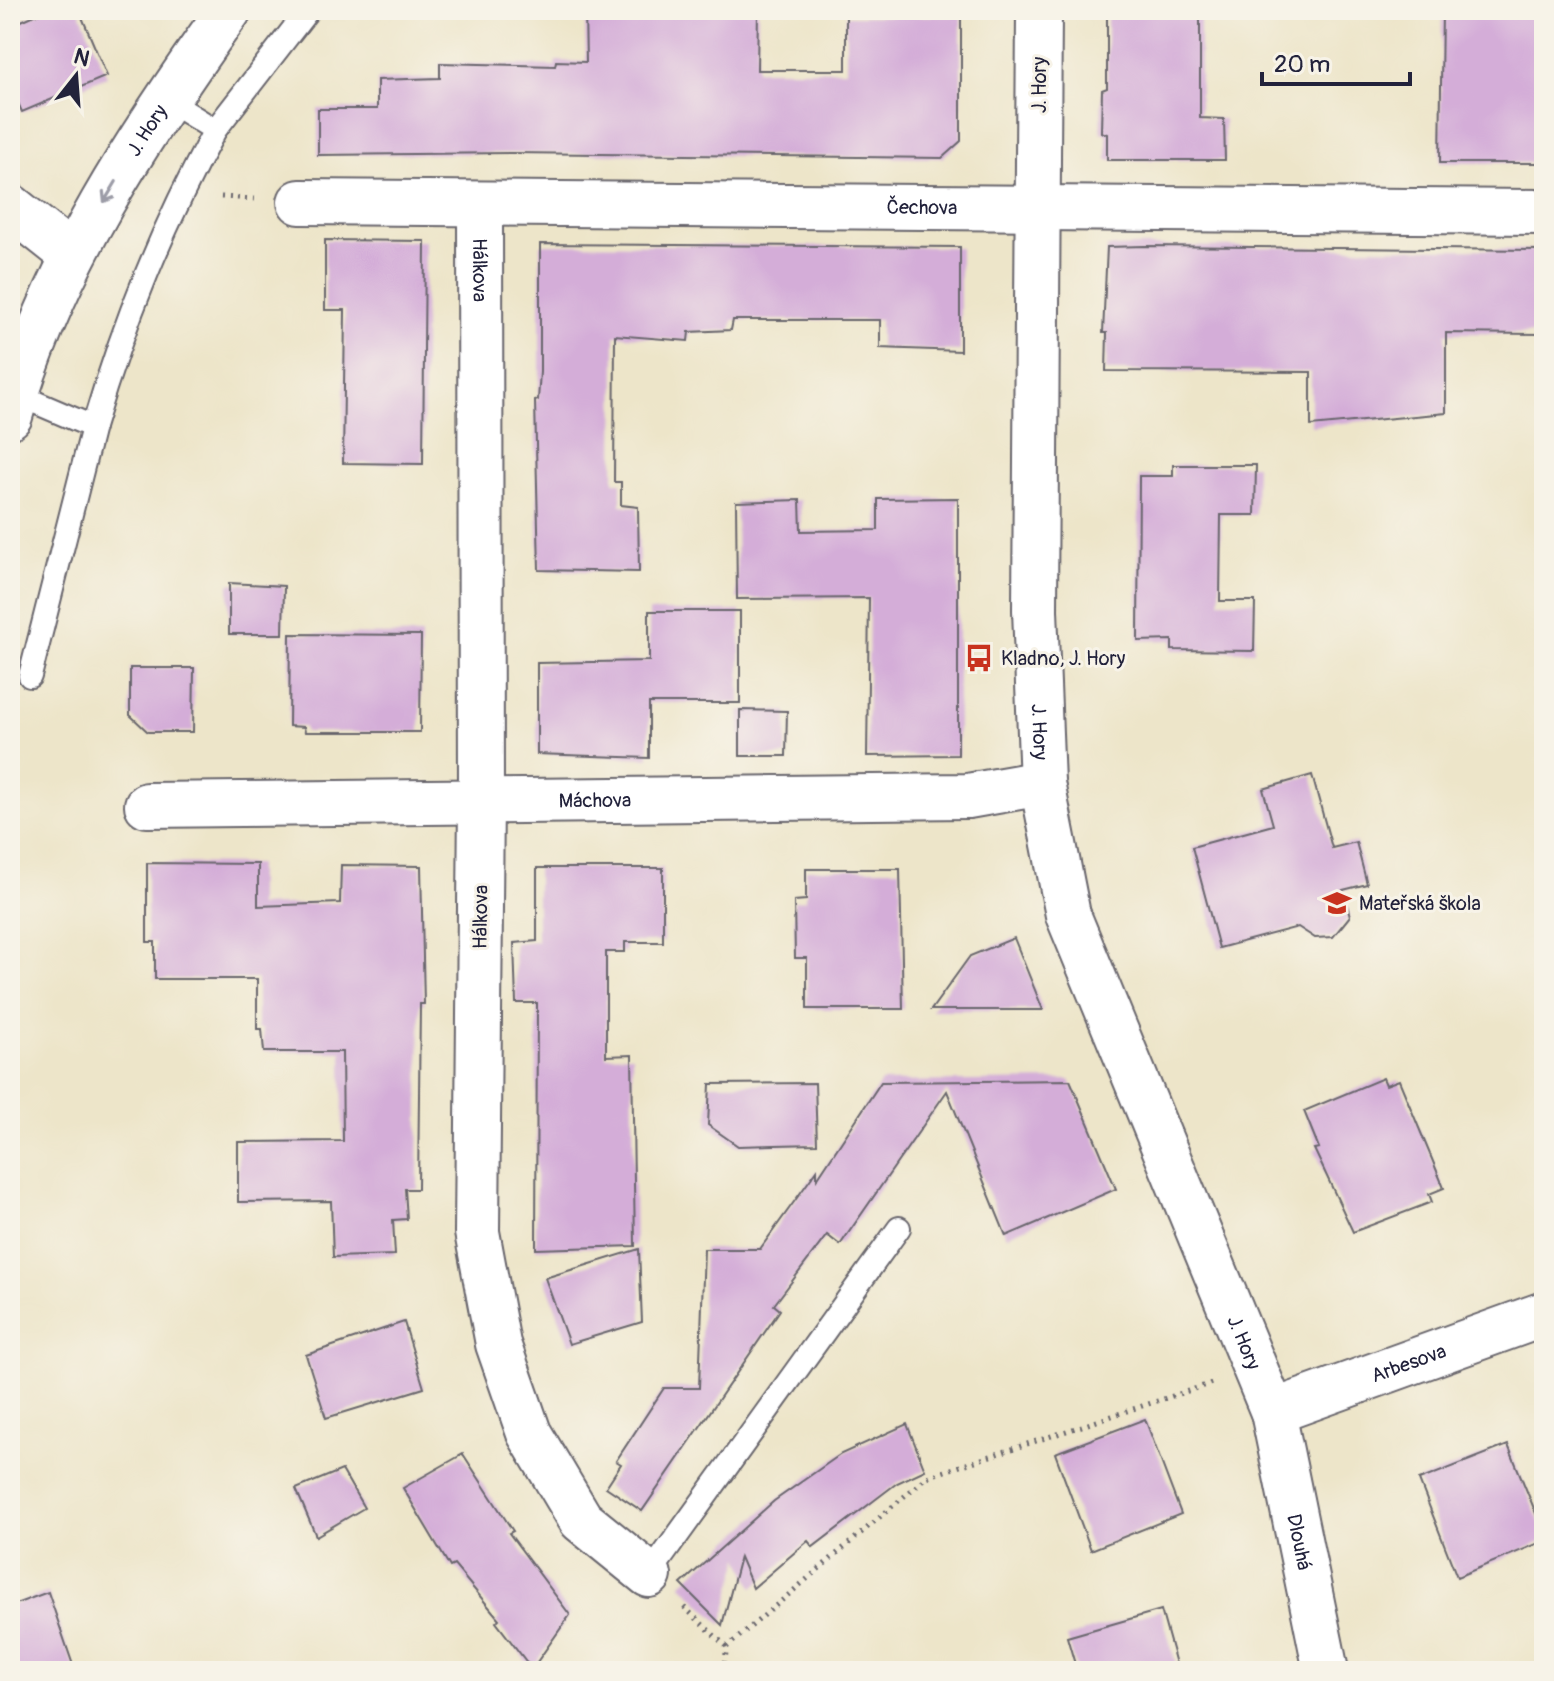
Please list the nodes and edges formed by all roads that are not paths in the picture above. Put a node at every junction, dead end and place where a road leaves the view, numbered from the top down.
1 (229, 10) edge
2 (308, 10) edge
3 (1039, 10) edge
4 (165, 99) junction
5 (215, 130) junction
6 (300, 202) road end
7 (10, 206) edge
8 (480, 206) junction
9 (1039, 210) junction
10 (1544, 212) edge
11 (73, 256) junction
12 (13, 405) edge
13 (93, 427) junction
14 (30, 676) dead end
15 (1042, 783) junction
16 (481, 799) junction
17 (147, 805) dead end
18 (899, 1228) dead end
19 (1544, 1314) edge
20 (1273, 1412) junction
21 (649, 1575) joint
22 (1326, 1671) edge

1 - 4 street, J. Hory
2 - 5 lane
3 - 9 street, J. Hory
4 - 5 lane
4 -> 11 street, J. Hory
5 - 13 lane
6 - 8 street, Čechova
7 - 11 street
8 - 9 street, Čechova
8 - 16 street, Hálkova
9 - 10 street, Čechova
9 - 15 street, J. Hory
11 - 12 street, J. Hory
12 - 13 lane
13 - 14 lane
15 - 16 street, Máchova
15 - 20 street, J. Hory
16 - 17 street, Máchova
16 - 21 street, Hálkova
18 - 21 lane
19 - 20 street, Arbesova
20 - 22 street, Dlouhá

